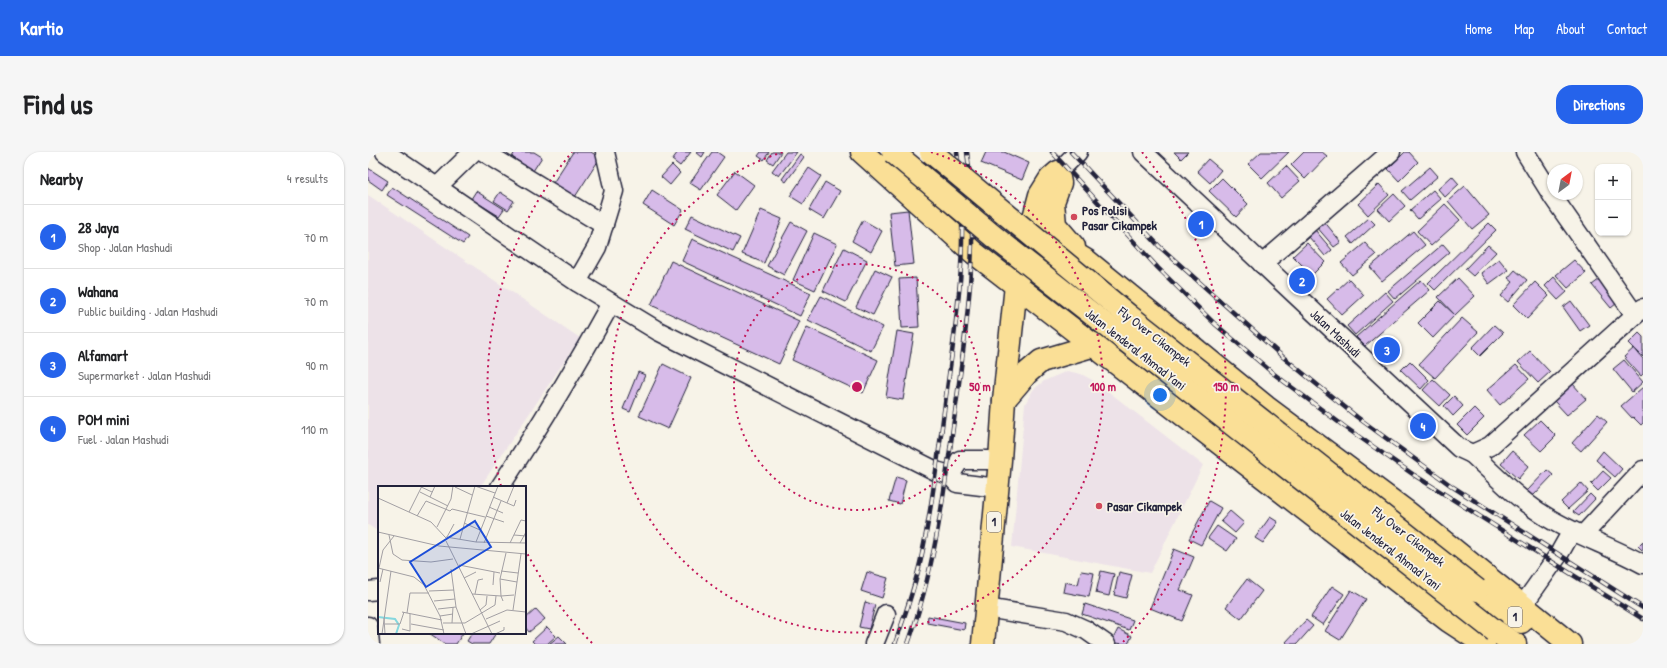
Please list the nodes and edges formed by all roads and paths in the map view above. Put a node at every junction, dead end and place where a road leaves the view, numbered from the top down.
1 (385, 152) edge
2 (473, 152) edge
3 (484, 152) edge
4 (605, 152) edge
5 (862, 152) edge
6 (893, 152) edge
7 (931, 152) edge
8 (1078, 152) edge
9 (1143, 152) edge
10 (1391, 152) edge
11 (1525, 152) edge
12 (1058, 172) junction
13 (437, 187) junction
14 (604, 225) junction
15 (1031, 227) junction
16 (1087, 261) junction
17 (1262, 264) junction
18 (577, 282) junction
19 (1016, 285) junction
20 (1122, 290) junction
21 (611, 303) junction
22 (1639, 312) edge
23 (1096, 346) junction
24 (1004, 400) junction
25 (1472, 454) junction
26 (1000, 460) junction
27 (1643, 470) edge
28 (950, 475) junction
29 (501, 486) edge
30 (998, 488) junction
31 (1578, 533) junction
32 (1643, 564) edge
33 (378, 590) edge
34 (368, 591) edge
35 (1523, 605) junction
36 (986, 608) junction
37 (886, 614) dead end
38 (368, 626) edge
39 (1490, 638) edge
40 (370, 644) edge
41 (874, 644) edge
42 (983, 644) edge
43 (1106, 644) edge
44 (1514, 644) edge
45 (1553, 644) edge
46 (1570, 644) edge

1 - 13 street
2 - 13 street
3 - 14 street
4 - 14 street
5 - 19 highway
6 - 39 highway, Jalan Jenderal Ahmad Yani / 1, bridge
7 - 45 highway, Fly Over Cikampek / 1, bridge
8 - 12 street
9 - 17 street, Jalan Mashudi
10 - 17 street
11 - 22 street
12 - 15 highway, 1
12 - 16 highway
13 - 18 street
14 - 18 street
15 - 16 highway
15 - 19 highway, 1
16 - 20 highway
17 - 25 street, Jalan Mashudi
18 - 21 street
19 - 23 highway
19 - 24 highway, 1
20 - 23 highway
20 - 35 highway
21 - 28 street
21 - 29 street
22 - 25 street
23 - 24 highway
23 - 39 highway
24 - 26 highway, 1
25 - 31 street, Jalan Mashudi
26 - 28 street
26 - 30 highway, 1
27 - 31 street
28 - 30 street
30 - 36 highway, 1
31 - 32 street, Jalan Mashudi
31 - 35 street
33 - 34 street
35 - 46 highway
36 - 42 highway, 1
36 - 43 street
37 - 41 street
38 - 40 street
39 - 44 highway, Jalan Jenderal Ahmad Yani / 1

